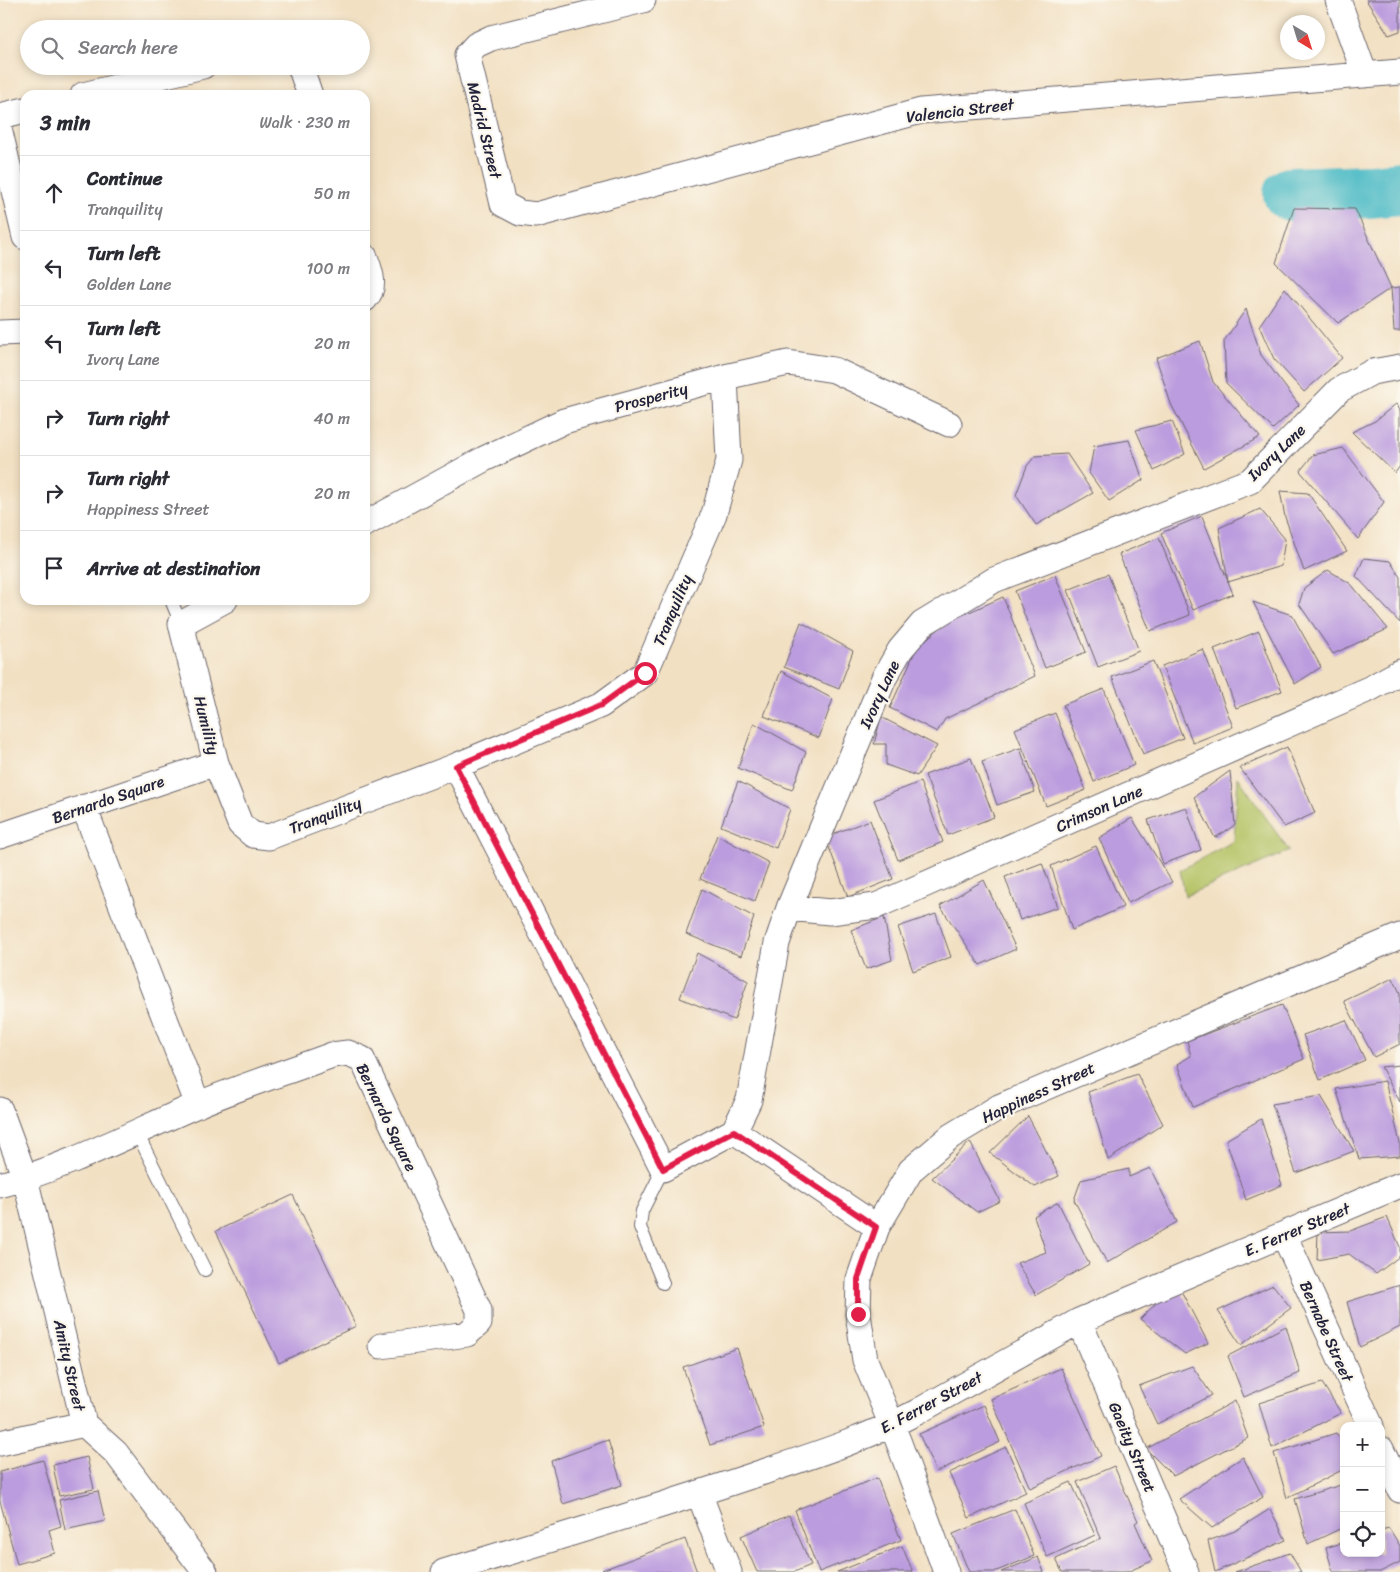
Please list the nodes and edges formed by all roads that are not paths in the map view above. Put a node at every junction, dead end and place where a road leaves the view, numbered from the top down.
1 (643, 0) edge
2 (1338, 0) edge
3 (1400, 72) edge
4 (176, 75) edge
5 (303, 75) edge
6 (1365, 75) junction
7 (133, 89) edge
8 (308, 90) edge
9 (20, 111) edge
10 (0, 116) edge
11 (0, 132) edge
12 (503, 204) joint
13 (20, 216) edge
14 (370, 271) edge
15 (370, 291) edge
16 (20, 332) edge
17 (0, 333) edge
18 (1400, 367) edge
19 (726, 377) junction
20 (949, 424) dead end
21 (370, 521) edge
22 (173, 605) edge
23 (216, 605) edge
24 (181, 624) junction
25 (1400, 672) edge
26 (216, 763) junction
27 (456, 766) junction
28 (84, 807) junction
29 (240, 824) joint
30 (0, 836) edge
31 (789, 908) junction
32 (1400, 936) edge
33 (198, 1105) junction
34 (0, 1110) edge
35 (734, 1131) junction
36 (137, 1133) junction
37 (663, 1169) junction
38 (25, 1178) junction
39 (0, 1185) edge
40 (1400, 1185) edge
41 (876, 1227) junction
42 (1284, 1235) junction
43 (205, 1270) dead end
44 (663, 1283) dead end
45 (1079, 1321) junction
46 (381, 1346) dead end
47 (1369, 1422) edge
48 (84, 1424) junction
49 (892, 1425) junction
50 (0, 1442) edge
51 (1385, 1458) edge
52 (1400, 1490) edge
53 (700, 1493) junction
54 (486, 1566) edge
55 (204, 1572) edge
56 (444, 1572) edge
57 (729, 1572) edge
58 (946, 1572) edge
59 (1186, 1572) edge

1 - 12 street, Madrid Street
2 - 6 street
3 - 6 street, Valencia Street
4 - 7 street
5 - 8 street
6 - 12 street, Valencia Street
9 - 10 street
11 - 13 street
14 - 15 street
16 - 17 street
18 - 31 street, Ivory Lane
19 - 20 street, Prosperity
19 - 21 street, Prosperity
19 - 27 street, Tranquility
22 - 24 lane
23 - 24 street
24 - 26 street, Humility
25 - 31 street, Crimson Lane
26 - 28 street, Bernardo Square
26 - 29 street, Humility
27 - 29 street, Tranquility
27 - 37 street
28 - 30 street, Bernardo Square
28 - 33 street
31 - 35 street, Ivory Lane
32 - 41 street, Happiness Street
33 - 36 street, Bernardo Square
33 - 46 street, Bernardo Square
34 - 38 street, Amity Street
35 - 37 street
35 - 41 street
36 - 38 street, Bernardo Square
36 - 43 lane
37 - 44 lane
38 - 39 street, Bernardo Square
38 - 48 street, Amity Street
40 - 42 street, E. Ferrer Street
41 - 49 street, Happiness Street
42 - 45 street, E. Ferrer Street
42 - 47 street, Bernabe Street
45 - 49 street, E. Ferrer Street
45 - 59 street, Gaeity Street
48 - 50 street
48 - 55 street, Amity Street
49 - 53 street, E. Ferrer Street
49 - 58 street, Happiness Street
51 - 52 street
53 - 54 street, E. Ferrer Street
53 - 57 street
54 - 56 street, E. Ferrer Street

